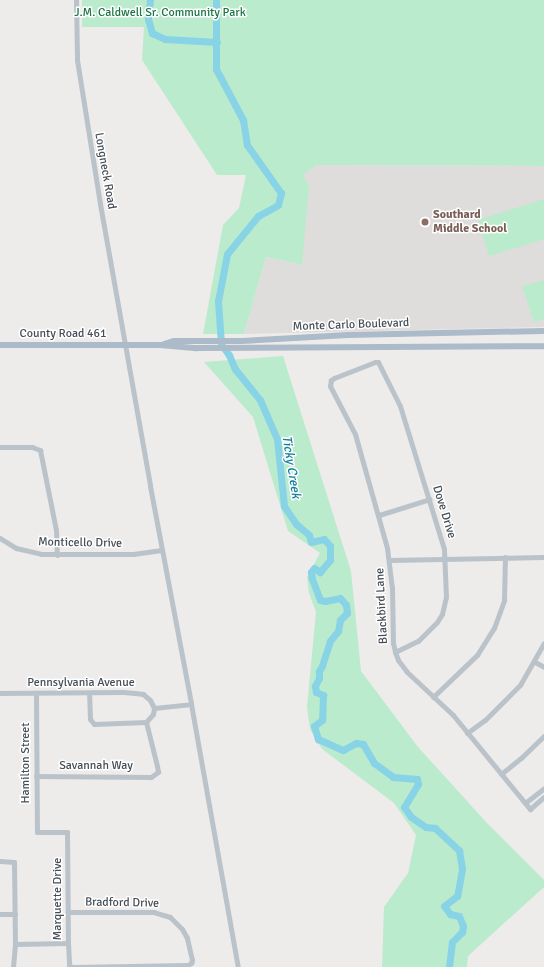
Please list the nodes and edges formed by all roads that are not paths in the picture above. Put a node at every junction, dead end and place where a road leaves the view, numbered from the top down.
1 (76, 0) edge
2 (544, 331) edge
3 (242, 344) junction
4 (125, 345) junction
5 (0, 346) edge
6 (544, 346) edge
7 (330, 386) joint
8 (0, 447) edge
9 (430, 499) junction
10 (378, 515) junction
11 (0, 538) edge
12 (162, 550) junction
13 (57, 555) junction
14 (544, 556) edge
15 (504, 557) junction
16 (444, 559) junction
17 (389, 560) junction
18 (544, 643) edge
19 (395, 652) junction
20 (535, 662) junction
21 (544, 667) edge
22 (0, 693) edge
23 (36, 693) junction
24 (89, 693) junction
25 (433, 697) junction
26 (191, 704) junction
27 (154, 708) junction
28 (146, 722) junction
29 (467, 733) junction
30 (544, 736) edge
31 (501, 774) junction
32 (36, 776) junction
33 (544, 788) edge
34 (544, 797) edge
35 (525, 803) junction
36 (68, 832) joint
37 (0, 861) edge
38 (68, 912) junction
39 (0, 914) edge
40 (14, 914) junction
41 (68, 943) junction
42 (15, 944) junction
43 (13, 967) edge
44 (121, 967) edge
45 (238, 967) edge

1 - 4 street, Longneck Road
2 - 3 main road, Monte Carlo Boulevard
3 - 4 main road, Monte Carlo Boulevard
3 - 6 main road, Monte Carlo Boulevard
4 - 5 main road, County Road 461
4 - 12 street, Longneck Road
7 - 9 street, Dove Drive
7 - 10 street, Blackbird Lane
8 - 13 street
9 - 10 street
9 - 16 street, Dove Drive
10 - 17 street, Blackbird Lane
11 - 13 street, Monticello Drive
12 - 13 street, Monticello Drive
12 - 26 street, Longneck Road
14 - 15 street
15 - 16 street
15 - 25 street
16 - 17 street
16 - 19 street, Dove Drive
17 - 19 street, Blackbird Lane
18 - 20 street
19 - 25 street, Blackbird Lane
20 - 21 street
20 - 29 street
22 - 23 street, Pennsylvania Avenue
23 - 24 street, Pennsylvania Avenue
23 - 32 street, Hamilton Street
24 - 27 street, Pennsylvania Avenue
24 - 28 street
25 - 29 street, Blackbird Lane
26 - 27 street
26 - 45 street, Longneck Road
27 - 28 street
28 - 32 street, Savannah Way
29 - 31 street, Blackbird Lane
30 - 31 street
31 - 35 street, Blackbird Lane
32 - 36 street, Hamilton Street
33 - 35 street
34 - 35 street, Blackbird Lane
36 - 38 street, Marquette Drive
37 - 40 street
38 - 41 street, Marquette Drive
38 - 44 street, Bradford Drive
39 - 40 street
40 - 42 street
41 - 42 street
41 - 44 street, Marquette Drive
42 - 43 street

